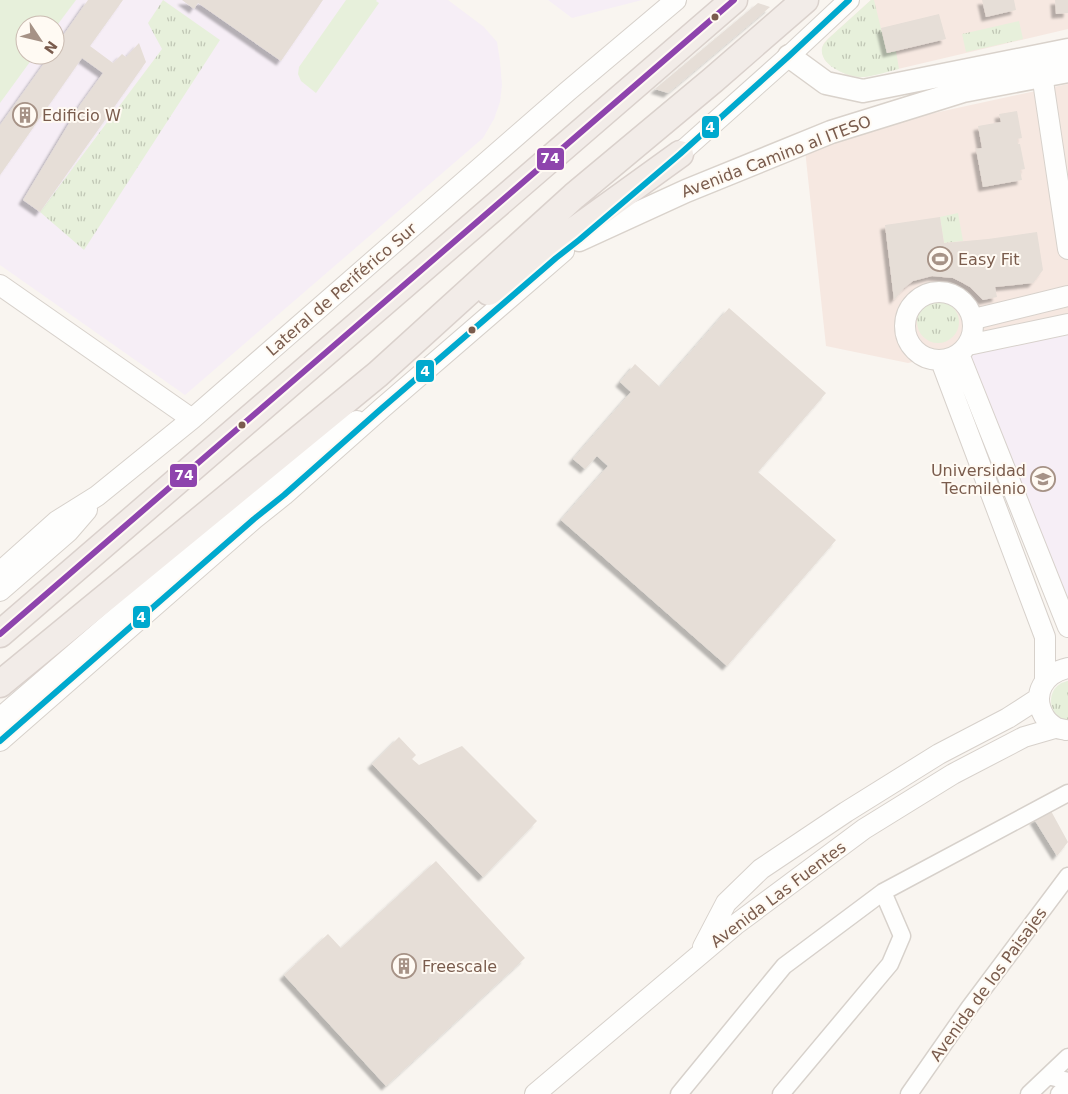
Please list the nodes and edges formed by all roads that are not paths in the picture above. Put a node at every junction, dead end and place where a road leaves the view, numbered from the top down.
1 (676, 0) edge
2 (729, 0) edge
3 (734, 0) edge
4 (805, 0) edge
5 (848, 0) edge
6 (697, 32) junction
7 (1068, 50) edge
8 (789, 56) junction
9 (1041, 66) junction
10 (1068, 71) edge
11 (680, 154) junction
12 (579, 240) junction
13 (1068, 249) edge
14 (0, 285) edge
15 (1068, 296) edge
16 (974, 319) junction
17 (1068, 324) edge
18 (956, 353) junction
19 (378, 374) junction
20 (380, 409) junction
21 (192, 419) junction
22 (98, 496) junction
23 (0, 572) edge
24 (0, 591) edge
25 (1068, 627) edge
26 (0, 634) edge
27 (1068, 668) edge
28 (0, 684) edge
29 (1042, 689) junction
30 (0, 718) edge
31 (1062, 729) edge
32 (0, 741) edge
33 (1068, 793) edge
34 (1068, 876) edge
35 (883, 892) junction
36 (698, 955) junction
37 (1068, 1057) edge
38 (1048, 1076) junction
39 (1068, 1081) edge
40 (1068, 1085) edge
41 (535, 1094) edge
42 (679, 1094) edge
43 (781, 1094) edge
44 (909, 1094) edge
45 (1029, 1094) edge
46 (1059, 1094) edge

1 - 21 street, Lateral de Periférico Sur
2 - 6 highway
3 - 6 highway
4 - 19 highway
5 - 8 street
6 - 26 highway
7 - 9 main road, Avenida Camino al ITESO
8 - 9 main road, Avenida Camino al ITESO
8 - 11 street
9 - 10 main road, Avenida Camino al ITESO
9 - 12 main road, Avenida Camino al ITESO
9 - 13 street
11 - 12 street
11 - 19 highway
12 - 20 street
14 - 21 street
15 - 16 street
16 - 18 street
16 - 18 street
17 - 18 street
18 - 25 street
18 - 29 street
19 - 28 highway
20 - 30 street
20 - 32 street
21 - 22 street, Lateral de Periférico Sur
22 - 23 street, Lateral de Periférico Sur
22 - 24 street
27 - 29 street, Avenida Las Fuentes
29 - 31 street
29 - 36 street, Avenida Las Fuentes
31 - 36 street, Avenida Las Fuentes
33 - 35 street
34 - 44 street, Avenida de los Paisajes
35 - 42 street
35 - 43 street
36 - 41 street
37 - 38 street
38 - 39 street
38 - 45 street
40 - 46 street

